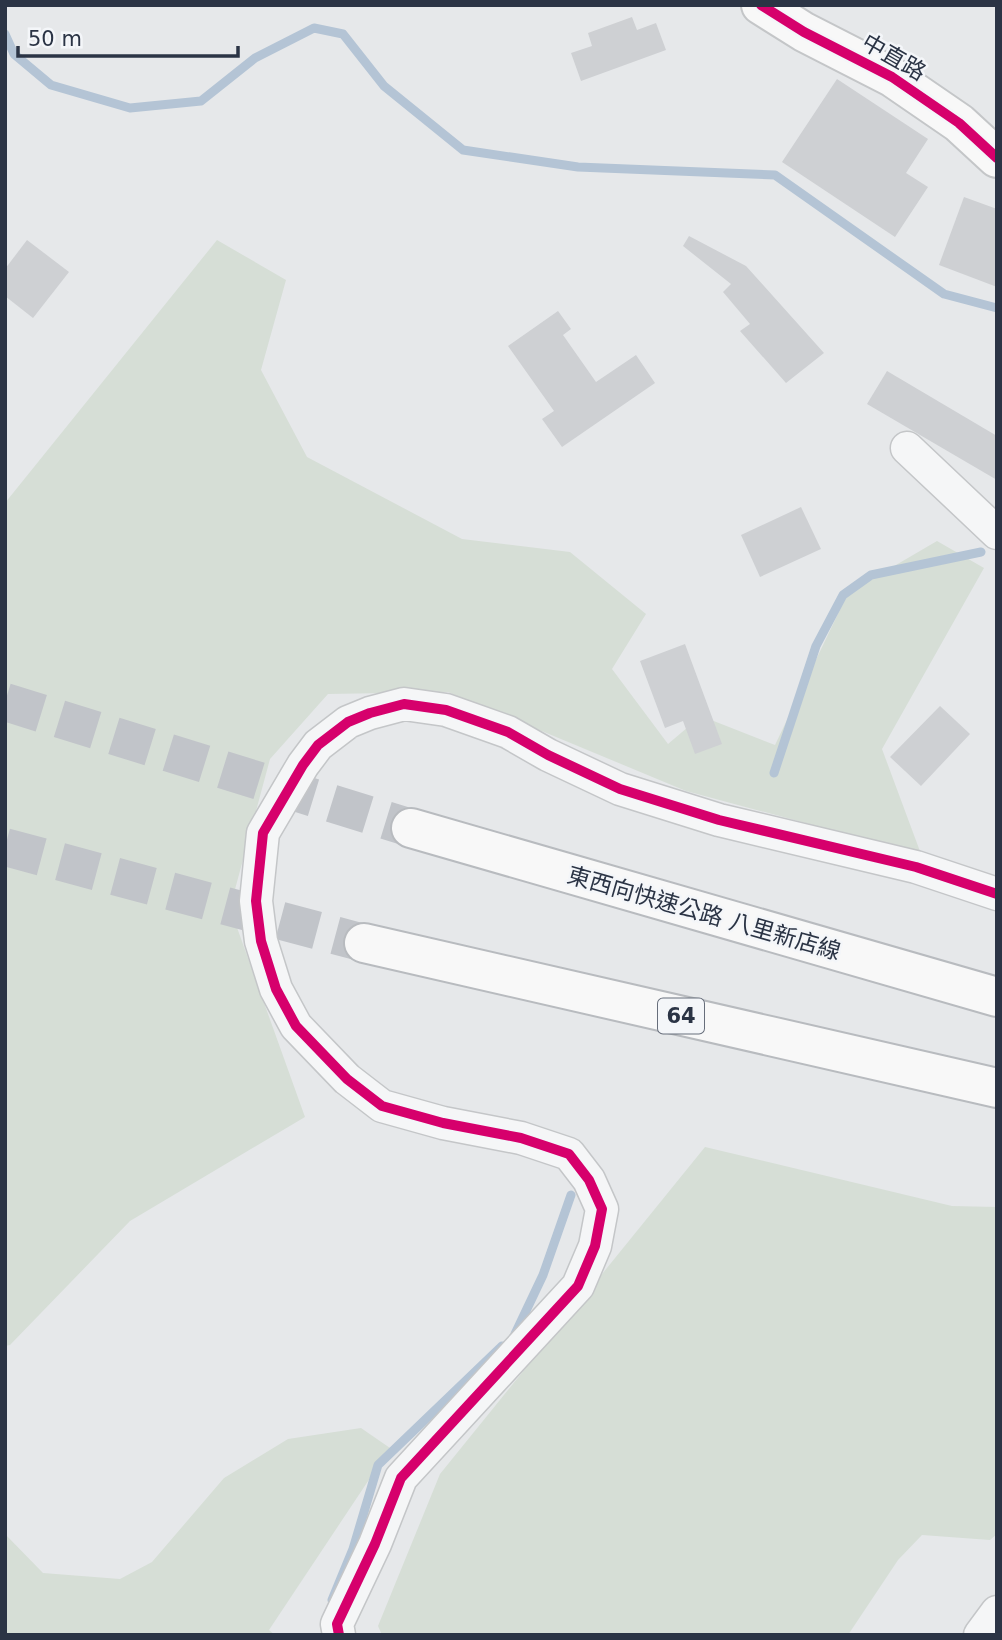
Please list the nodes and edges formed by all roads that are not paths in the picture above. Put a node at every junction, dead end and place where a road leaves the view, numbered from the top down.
1 (761, 5) edge
2 (997, 158) edge
3 (907, 448) dead end
4 (997, 533) edge
5 (411, 828) tunnel mouth
6 (997, 894) edge
7 (364, 943) tunnel mouth
8 (997, 997) edge
9 (997, 1088) edge
10 (997, 1612) edge
11 (339, 1635) edge
12 (981, 1635) edge

1 - 2 main road, 中直路
3 - 4 street
5 - 8 main road, 東西向快速公路 八里新店線
6 - 11 street
7 - 9 main road, 64
10 - 12 street

